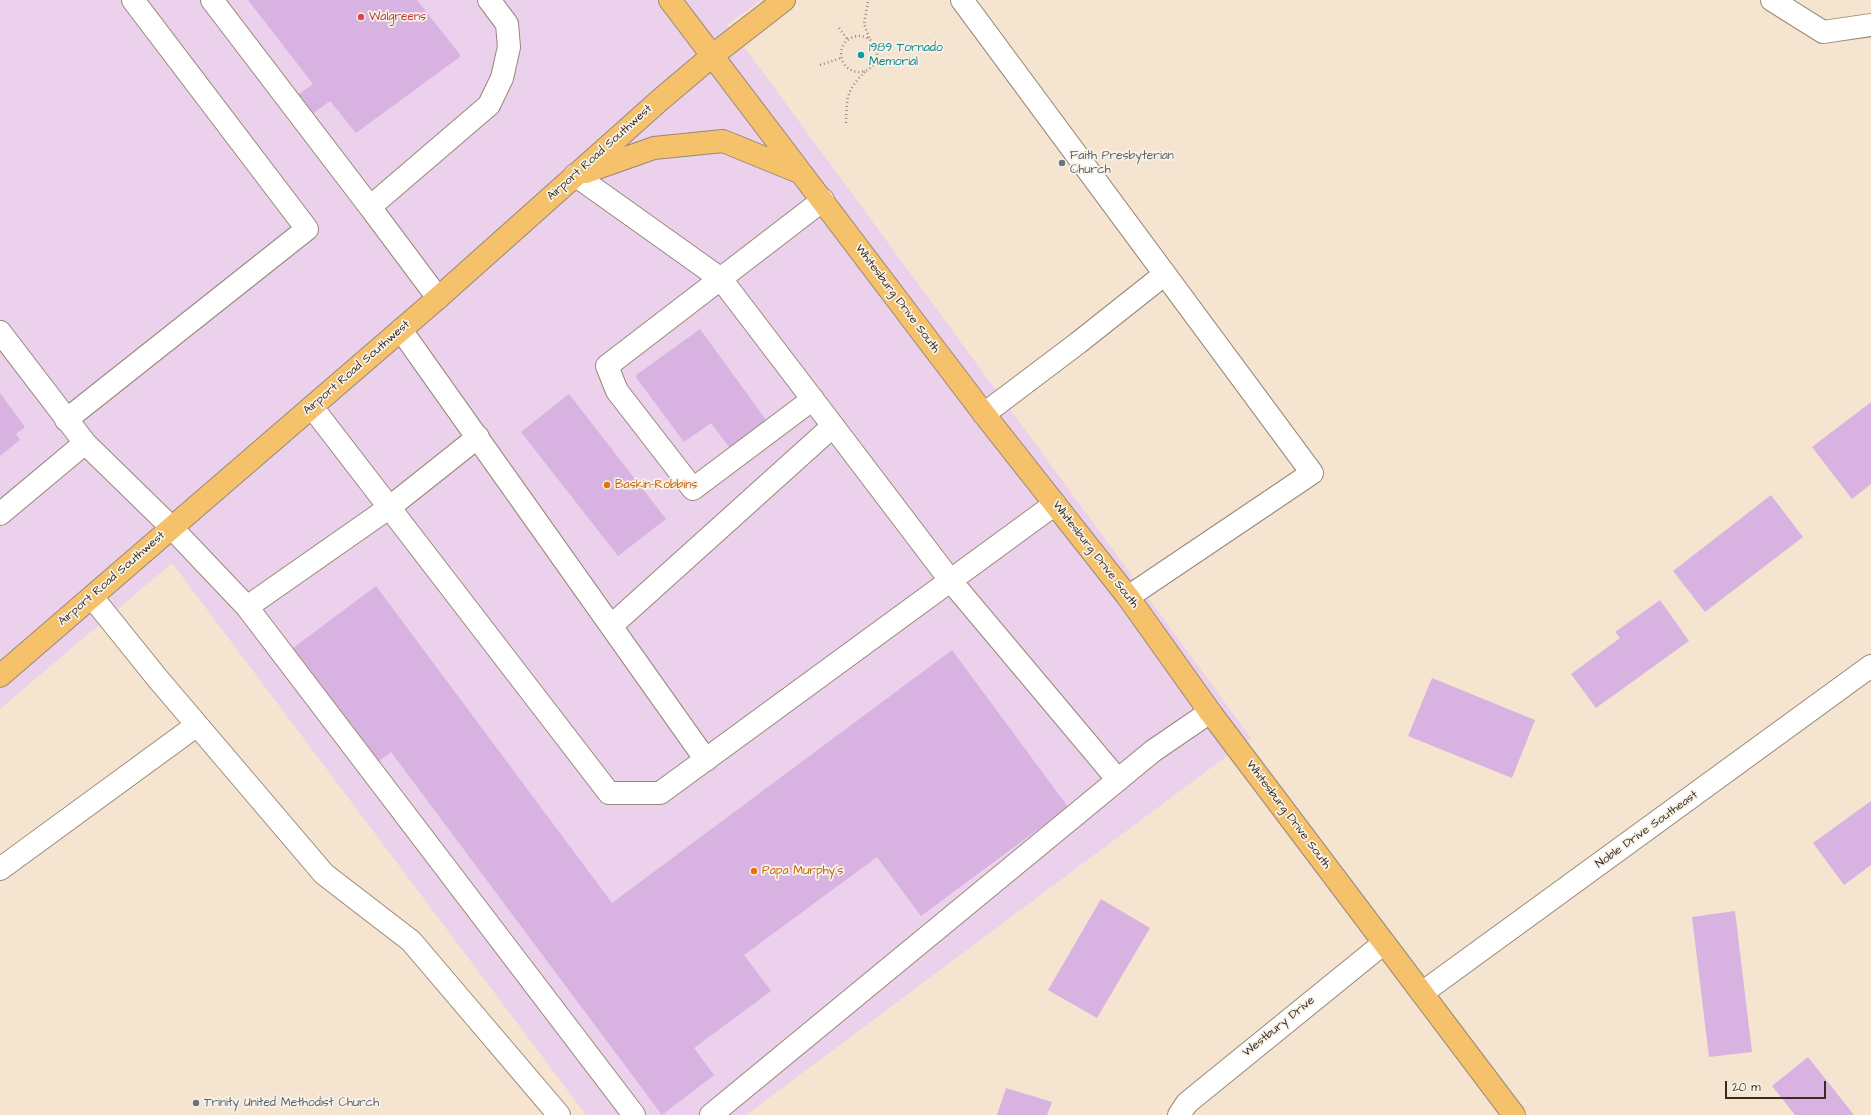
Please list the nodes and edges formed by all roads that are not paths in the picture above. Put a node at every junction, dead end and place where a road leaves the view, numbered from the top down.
1 (133, 0) edge
2 (212, 0) edge
3 (489, 0) edge
4 (670, 0) edge
5 (784, 0) edge
6 (1772, 0) edge
7 (970, 3) edge
8 (1871, 25) edge
9 (712, 56) junction
10 (800, 172) junction
11 (575, 176) junction
12 (823, 200) junction
13 (370, 207) junction
14 (1165, 274) junction
15 (721, 280) junction
16 (438, 298) junction
17 (401, 330) junction
18 (0, 332) edge
19 (813, 399) junction
20 (312, 407) junction
21 (984, 414) junction
22 (66, 420) junction
23 (833, 426) junction
24 (478, 437) junction
25 (84, 443) junction
26 (1055, 504) junction
27 (390, 507) junction
28 (0, 514) edge
29 (172, 528) junction
30 (950, 580) junction
31 (92, 597) junction
32 (1128, 597) junction
33 (247, 607) junction
34 (611, 626) junction
35 (1871, 666) edge
36 (0, 676) edge
37 (1210, 712) junction
38 (197, 725) junction
39 (706, 760) junction
40 (1118, 780) junction
41 (0, 869) edge
42 (1384, 943) junction
43 (1422, 993) junction
44 (559, 1115) edge
45 (634, 1115) edge
46 (711, 1115) edge
47 (1179, 1115) edge
48 (1514, 1115) edge

1 - 22 street
2 - 13 street
3 - 13 street
4 - 9 main road, Whitesburg Drive South
5 - 9 main road, Airport Road Southwest
6 - 8 street
7 - 14 street
9 - 10 main road, Whitesburg Drive South
9 - 11 main road, Airport Road Southwest
10 - 11 main road
10 - 12 main road, Whitesburg Drive South
11 - 15 street
11 - 16 main road, Airport Road Southwest
12 - 15 street
12 - 21 main road, Whitesburg Drive South
13 - 16 street
14 - 21 street
14 - 32 street
15 - 19 street
15 - 19 street
16 - 17 main road, Airport Road Southwest
17 - 20 main road, Airport Road Southwest
17 - 24 street
18 - 22 street
19 - 23 street
20 - 27 street
20 - 29 main road, Airport Road Southwest
21 - 26 main road, Whitesburg Drive South
22 - 25 street
23 - 30 street
23 - 34 street
24 - 27 street
24 - 34 street
25 - 28 street
25 - 29 street
26 - 30 street
26 - 32 main road, Whitesburg Drive South
27 - 33 street
27 - 39 street
29 - 31 main road, Airport Road Southwest
29 - 33 street
30 - 39 street
30 - 40 street
31 - 36 main road, Airport Road Southwest
31 - 38 street
32 - 37 main road, Whitesburg Drive South
33 - 45 street
34 - 39 street
35 - 43 street, Noble Drive Southeast
37 - 40 street
37 - 42 main road, Whitesburg Drive South
38 - 41 street
38 - 44 street
40 - 46 street
42 - 43 main road, Whitesburg Drive South
42 - 47 street, Westbury Drive
43 - 48 main road, Whitesburg Drive South

